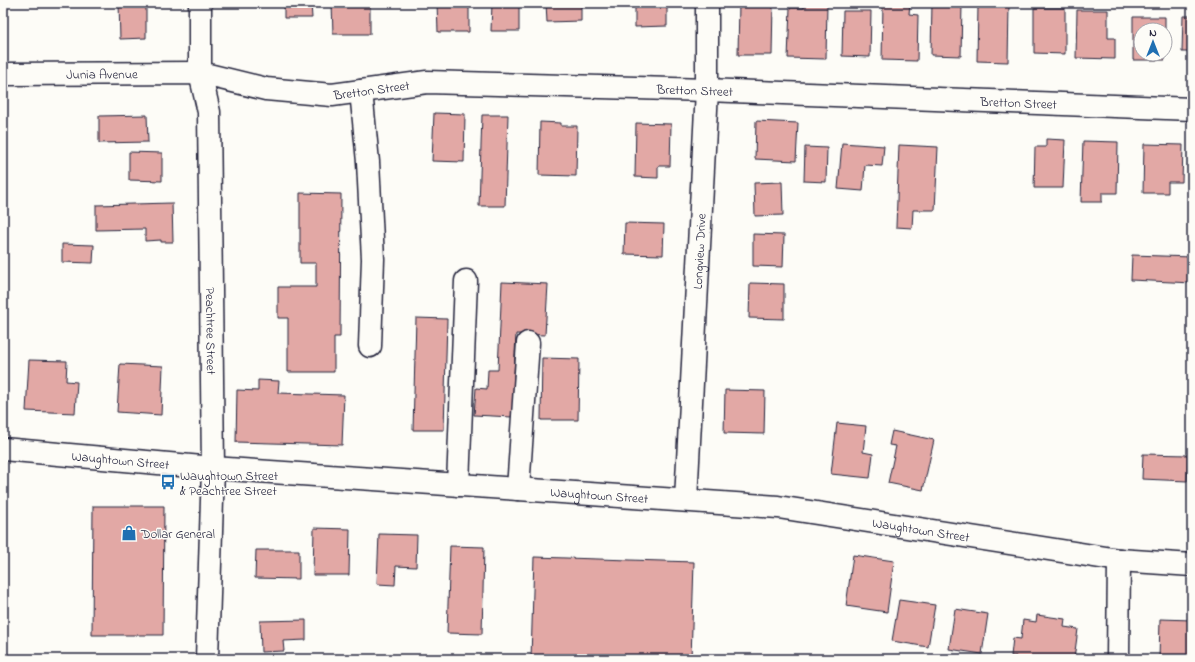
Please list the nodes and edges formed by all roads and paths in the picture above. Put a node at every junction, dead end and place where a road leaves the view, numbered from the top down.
1 (200, 3) edge
2 (707, 3) edge
3 (200, 73) junction
4 (3, 74) edge
5 (707, 90) junction
6 (361, 91) junction
7 (1192, 109) edge
8 (466, 281) dead end
9 (528, 343) dead end
10 (370, 346) dead end
11 (3, 449) edge
12 (213, 468) junction
13 (458, 485) junction
14 (518, 488) junction
15 (686, 500) junction
16 (1118, 560) junction
17 (1192, 566) edge
18 (207, 659) edge
19 (1118, 659) edge

1 - 3 street, Peachtree Street
2 - 5 street, Longview Drive
3 - 4 street, Junia Avenue
3 - 6 street, Bretton Street
3 - 12 street, Peachtree Street
5 - 6 street, Bretton Street
5 - 7 street, Bretton Street
5 - 15 street, Longview Drive
6 - 10 street
8 - 13 street
9 - 14 street
11 - 12 street, Waughtown Street
12 - 13 street, Waughtown Street
12 - 18 street, Peachtree Street
13 - 14 street, Waughtown Street
14 - 15 street, Waughtown Street
15 - 16 street, Waughtown Street
16 - 17 street, Waughtown Street
16 - 19 street

